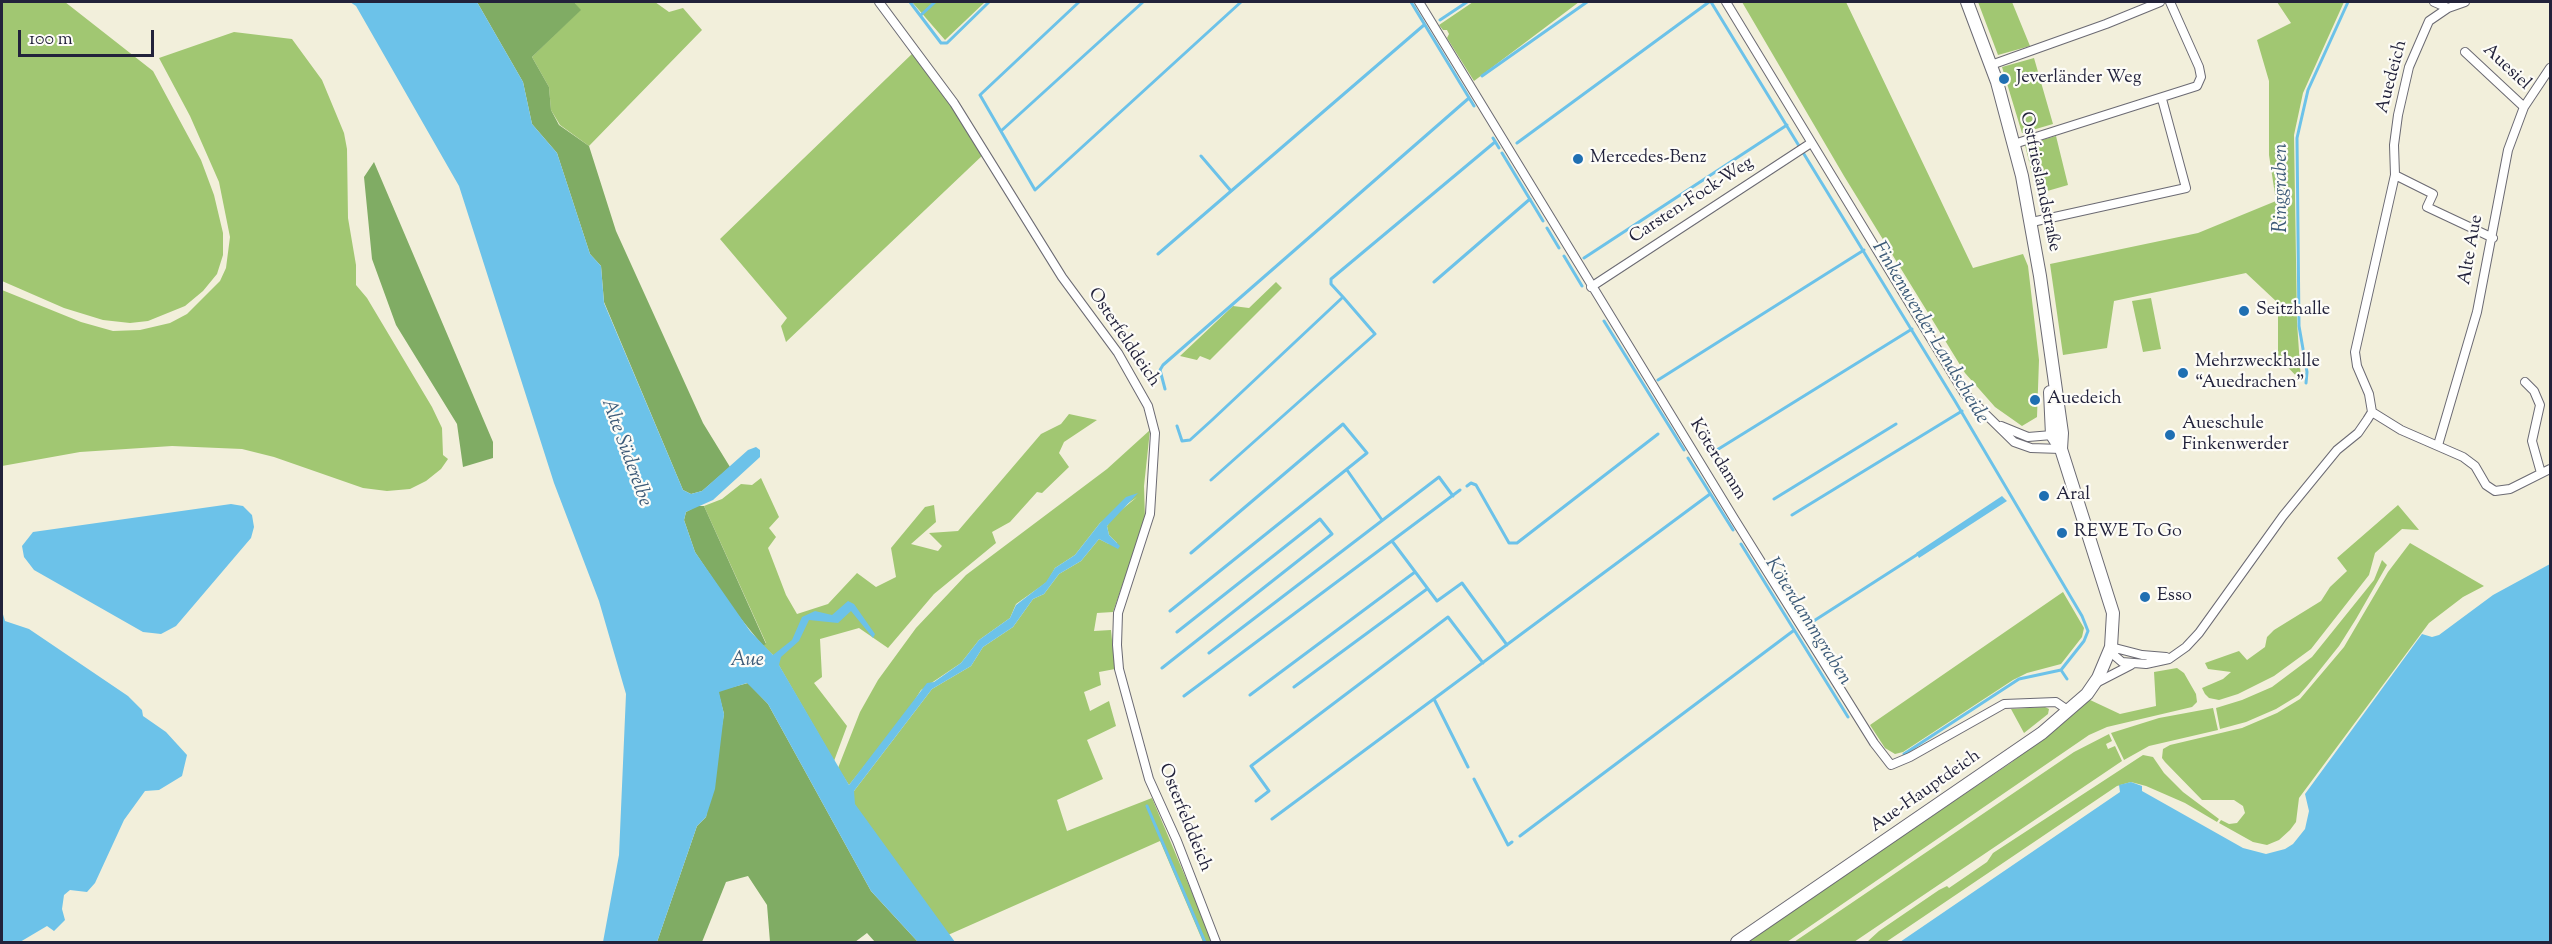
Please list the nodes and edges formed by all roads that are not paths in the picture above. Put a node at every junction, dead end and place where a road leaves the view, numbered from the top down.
1 (879, 2) edge
2 (1419, 2) edge
3 (1726, 2) edge
4 (1967, 2) edge
5 (2160, 2) edge
6 (2170, 2) edge
7 (2434, 2) edge
8 (2465, 2) edge
9 (2448, 8) junction
10 (2465, 52) dead end
11 (1991, 65) junction
12 (2550, 68) edge
13 (2162, 99) junction
14 (2524, 107) junction
15 (2014, 144) junction
16 (1805, 147) junction
17 (2396, 175) junction
18 (2032, 222) junction
19 (2493, 238) junction
20 (1591, 287) junction
21 (2052, 375) junction
22 (2525, 382) dead end
23 (2372, 412) junction
24 (1992, 420) junction
25 (2052, 435) junction
26 (2438, 445) junction
27 (2061, 448) junction
28 (2550, 469) edge
29 (2541, 473) junction
30 (2111, 647) junction
31 (2178, 653) junction
32 (2134, 664) junction
33 (2095, 684) junction
34 (2069, 711) junction
35 (1216, 942) edge
36 (1737, 942) edge

1 - 35 street, Osterfelddeich
2 - 20 street, Köterdamm
3 - 16 street
4 - 11 street, Ostfrieslandstraße
5 - 11 street
6 - 13 street
7 - 9 street
8 - 9 street
9 - 17 street, Auedeich
10 - 14 street, Auesiel
11 - 15 street, Ostfrieslandstraße
12 - 14 street, Alte Aue
13 - 15 street
13 - 18 street
14 - 19 street, Alte Aue
15 - 18 street, Ostfrieslandstraße
16 - 20 street, Carsten-Fock-Weg
16 - 24 street
17 - 19 street
17 - 23 street, Auedeich
18 - 21 street, Ostfrieslandstraße
19 - 26 street, Alte Aue
20 - 34 street, Köterdamm
21 - 25 street, Ostfrieslandstraße
21 - 27 street, Ostfrieslandstraße
22 - 29 street
23 - 26 street
23 - 31 street
24 - 25 street
24 - 27 street
25 - 27 street, Ostfrieslandstraße
26 - 29 street
27 - 30 street, Ostfrieslandstraße
28 - 29 street
30 - 31 street
30 - 32 street
30 - 33 street, Aue-Hauptdeich
31 - 32 street
32 - 33 street
33 - 34 street, Aue-Hauptdeich
34 - 36 street, Aue-Hauptdeich

